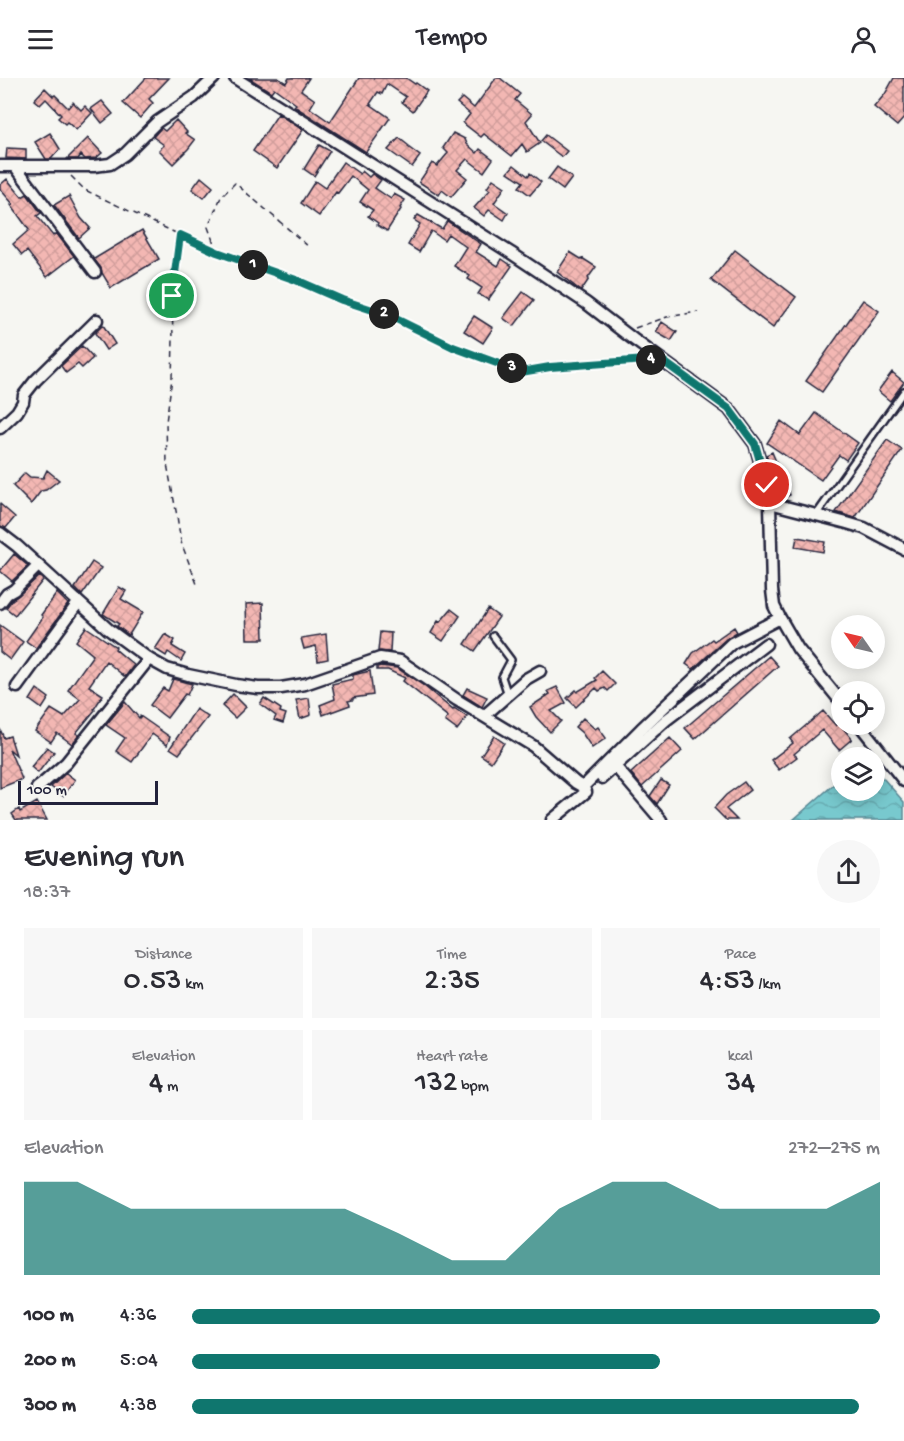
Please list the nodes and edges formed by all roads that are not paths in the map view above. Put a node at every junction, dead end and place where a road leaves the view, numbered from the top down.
1 (214, 78) edge
2 (235, 78) edge
3 (0, 166) edge
4 (15, 166) junction
5 (95, 272) dead end
6 (97, 320) dead end
7 (904, 391) edge
8 (0, 428) edge
9 (770, 503) junction
10 (816, 515) junction
11 (0, 533) edge
12 (904, 549) edge
13 (38, 566) junction
14 (0, 603) edge
15 (78, 603) junction
16 (780, 618) junction
17 (493, 636) dead end
18 (766, 644) dead end
19 (149, 658) junction
20 (540, 671) dead end
21 (17, 687) dead end
22 (831, 689) edge
23 (508, 695) junction
24 (484, 716) junction
25 (868, 735) edge
26 (615, 766) junction
27 (903, 777) edge
28 (37, 788) dead end
29 (585, 790) junction
30 (552, 820) edge
31 (661, 820) edge

1 - 4 street
2 - 9 street
3 - 4 street
4 - 5 street
6 - 8 street
7 - 10 lane
9 - 10 street
9 - 16 street
10 - 12 street
11 - 13 street
13 - 14 street
13 - 15 street
15 - 19 street
15 - 21 street
16 - 22 street
16 - 29 street
17 - 23 lane
18 - 26 street
19 - 24 street
19 - 28 street
20 - 23 street
23 - 24 street
24 - 29 street
25 - 27 street
26 - 29 street
26 - 31 street
29 - 30 street

